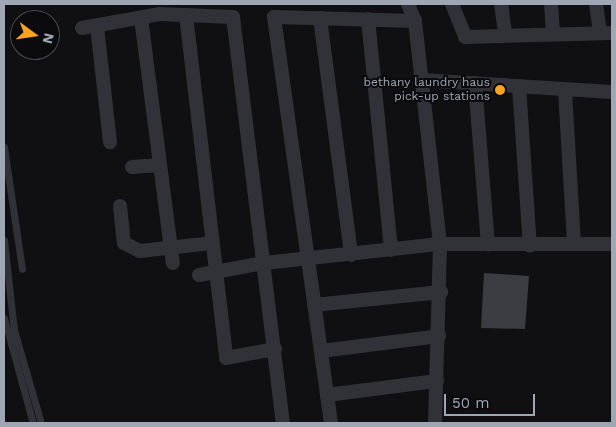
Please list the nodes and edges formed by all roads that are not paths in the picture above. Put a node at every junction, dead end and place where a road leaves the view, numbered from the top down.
1 (408, 4) edge
2 (452, 4) edge
3 (501, 4) edge
4 (551, 4) edge
5 (596, 4) edge
6 (186, 16) junction
7 (141, 18) junction
8 (320, 18) junction
9 (368, 19) junction
10 (415, 21) junction
11 (97, 26) junction
12 (82, 28) dead end
13 (606, 33) edge
14 (505, 34) junction
15 (553, 34) junction
16 (421, 80) junction
17 (475, 83) junction
18 (519, 86) junction
19 (565, 91) junction
20 (612, 92) edge
21 (612, 103) edge
22 (110, 142) dead end
23 (4, 147) edge
24 (160, 166) junction
25 (132, 167) dead end
26 (120, 206) dead end
27 (4, 240) edge
28 (212, 243) junction
29 (440, 244) junction
30 (488, 244) junction
31 (574, 244) junction
32 (612, 244) edge
33 (530, 246) junction
34 (171, 247) junction
35 (391, 250) junction
36 (351, 254) junction
37 (307, 258) junction
38 (173, 263) dead end
39 (264, 264) junction
40 (22, 270) dead end
41 (216, 273) junction
42 (199, 275) dead end
43 (441, 292) junction
44 (314, 305) junction
45 (4, 318) edge
46 (439, 336) junction
47 (276, 349) junction
48 (321, 350) junction
49 (437, 381) junction
50 (327, 395) junction
51 (33, 423) edge
52 (40, 423) edge
53 (283, 423) edge
54 (331, 423) edge
55 (435, 423) edge

1 - 10 street
2 - 14 street
3 - 14 street
4 - 15 street
5 - 13 street
6 - 7 street
6 - 28 street
6 - 39 street
7 - 11 street
7 - 24 street
8 - 9 street
8 - 36 street
8 - 37 street
9 - 10 street
9 - 35 street
10 - 16 street
11 - 12 street
11 - 22 street
13 - 15 street
14 - 15 street
16 - 17 street
16 - 29 street
17 - 18 street
17 - 30 street
18 - 19 street
18 - 33 street
19 - 20 street
19 - 31 street
20 - 21 street
23 - 40 lane
24 - 25 street
24 - 34 street
26 - 34 street
27 - 52 lane
28 - 34 street
28 - 41 street
29 - 30 street
29 - 35 street
29 - 43 street
30 - 33 street
31 - 32 street
31 - 33 street
34 - 38 street
35 - 36 street
36 - 37 street
37 - 39 street
37 - 44 street
39 - 41 street
39 - 47 street
41 - 42 street
41 - 47 street
43 - 44 street
43 - 46 street
44 - 48 street
45 - 51 lane
46 - 48 street
46 - 49 street
47 - 53 street
48 - 50 street
49 - 50 street
49 - 55 street
50 - 54 street

